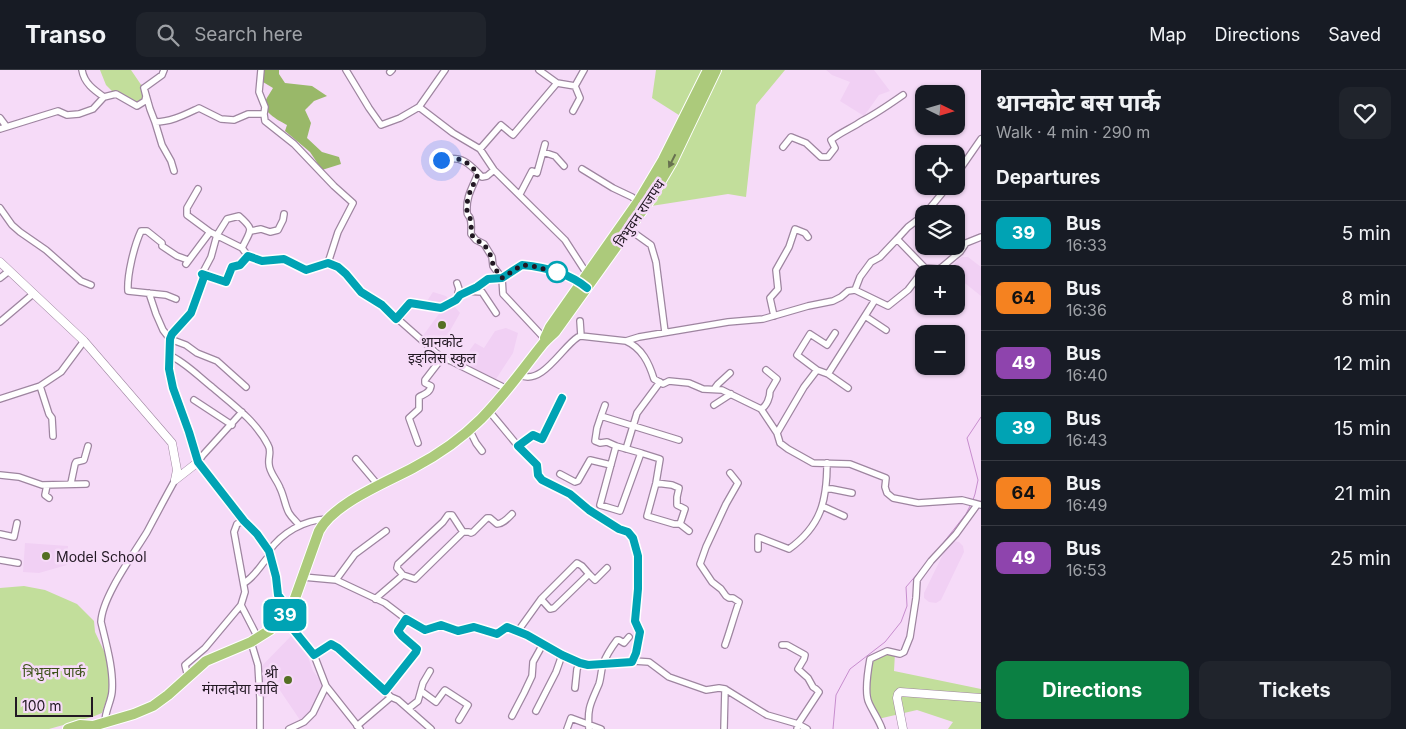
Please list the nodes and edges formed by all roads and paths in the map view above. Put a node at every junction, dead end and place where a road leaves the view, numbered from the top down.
1 (82, 70) edge
2 (164, 70) edge
3 (261, 70) edge
4 (346, 70) edge
5 (445, 70) edge
6 (539, 70) edge
7 (584, 70) edge
8 (708, 70) edge
9 (716, 70) edge
10 (557, 83) junction
11 (575, 86) junction
12 (144, 88) junction
13 (902, 95) dead end
14 (104, 97) junction
15 (420, 107) junction
16 (573, 111) dead end
17 (264, 114) junction
18 (0, 118) edge
19 (155, 122) junction
20 (3, 128) edge
21 (981, 139) edge
22 (545, 144) dead end
23 (783, 147) dead end
24 (480, 150) junction
25 (543, 152) junction
26 (441, 160) dead end
27 (965, 162) edge
28 (564, 166) dead end
29 (582, 169) dead end
30 (494, 170) junction
31 (174, 171) dead end
32 (478, 174) junction
33 (198, 189) dead end
34 (520, 194) junction
35 (941, 195) edge
36 (638, 202) junction
37 (932, 205) edge
38 (0, 208) edge
39 (284, 214) dead end
40 (915, 222) edge
41 (630, 230) junction
42 (251, 231) junction
43 (210, 232) junction
44 (217, 235) junction
45 (808, 237) dead end
46 (981, 237) edge
47 (897, 239) junction
48 (242, 248) junction
49 (248, 256) junction
50 (0, 262) edge
51 (328, 263) junction
52 (922, 265) edge
53 (944, 265) edge
54 (9, 271) junction
55 (202, 274) junction
56 (0, 278) edge
57 (502, 278) junction
58 (585, 281) junction
59 (915, 281) edge
60 (457, 283) dead end
61 (91, 284) dead end
62 (855, 290) junction
63 (149, 293) junction
64 (463, 293) junction
65 (33, 294) junction
66 (176, 299) dead end
67 (875, 300) junction
68 (496, 313) dead end
69 (774, 316) junction
70 (866, 316) junction
71 (396, 319) junction
72 (580, 321) dead end
73 (0, 322) edge
74 (886, 330) dead end
75 (665, 332) junction
76 (835, 333) dead end
77 (582, 336) junction
78 (170, 339) junction
79 (84, 341) junction
80 (544, 341) junction
81 (626, 341) junction
82 (169, 355) junction
83 (442, 358) junction
84 (766, 370) dead end
85 (818, 370) junction
86 (730, 373) dead end
87 (828, 374) junction
88 (520, 375) junction
89 (660, 382) junction
90 (40, 386) junction
91 (246, 387) dead end
92 (715, 388) junction
93 (848, 388) dead end
94 (507, 389) junction
95 (425, 394) junction
96 (731, 394) junction
97 (562, 398) dead end
98 (0, 399) edge
99 (194, 400) dead end
100 (426, 402) dead end
101 (604, 405) dead end
102 (714, 405) dead end
103 (761, 409) junction
104 (489, 411) junction
105 (242, 412) junction
106 (601, 416) junction
107 (232, 425) junction
108 (633, 425) junction
109 (469, 429) junction
110 (777, 433) junction
111 (53, 436) dead end
112 (679, 440) dead end
113 (418, 443) dead end
114 (88, 446) dead end
115 (518, 446) junction
116 (616, 446) junction
117 (626, 449) junction
118 (482, 451) dead end
119 (641, 453) junction
120 (356, 459) dead end
121 (198, 462) junction
122 (827, 463) junction
123 (611, 465) junction
124 (730, 473) dead end
125 (560, 474) dead end
126 (0, 475) edge
127 (175, 480) junction
128 (656, 483) junction
129 (70, 484) junction
130 (86, 484) dead end
131 (47, 485) junction
132 (378, 485) junction
133 (826, 489) junction
134 (852, 493) dead end
135 (49, 498) dead end
136 (976, 504) edge
137 (822, 506) junction
138 (512, 514) dead end
139 (844, 516) dead end
140 (327, 519) junction
141 (244, 521) junction
142 (17, 523) dead end
143 (299, 525) junction
144 (675, 526) junction
145 (386, 531) dead end
146 (689, 531) dead end
147 (463, 532) junction
148 (0, 534) edge
149 (758, 549) dead end
150 (270, 553) junction
151 (0, 560) edge
152 (18, 563) dead end
153 (607, 568) dead end
154 (589, 574) junction
155 (403, 576) junction
156 (303, 577) junction
157 (336, 580) junction
158 (244, 582) junction
159 (375, 599) junction
160 (541, 599) junction
161 (240, 605) junction
162 (284, 618) junction
163 (406, 619) junction
164 (518, 631) junction
165 (629, 637) dead end
166 (254, 640) junction
167 (543, 644) junction
168 (725, 645) dead end
169 (782, 645) dead end
170 (314, 655) junction
171 (562, 655) junction
172 (632, 662) junction
173 (580, 663) junction
174 (603, 664) junction
175 (430, 671) dead end
176 (188, 677) junction
177 (326, 686) junction
178 (575, 688) dead end
179 (725, 689) junction
180 (385, 691) junction
181 (421, 691) junction
182 (391, 697) junction
183 (981, 698) edge
184 (409, 708) junction
185 (536, 711) dead end
186 (512, 716) dead end
187 (459, 720) dead end
188 (105, 722) junction
189 (589, 726) edge
190 (797, 726) edge
191 (91, 727) edge
192 (299, 727) edge
193 (359, 728) edge
194 (68, 729) edge
195 (260, 729) edge
196 (289, 729) edge
197 (431, 729) edge
198 (567, 729) edge
199 (600, 729) edge
200 (724, 729) edge
201 (807, 729) edge
202 (882, 729) edge
203 (903, 729) edge

1 - 14 street
2 - 12 street
3 - 17 street
4 - 15 street
5 - 15 street
6 - 10 street
7 - 11 street
8 - 36 highway, त्रिभुवन राजपथ
9 -> 41 highway, त्रिभुवन राजपथ
10 - 11 street
10 - 24 street
11 - 16 street
12 - 14 street
12 - 19 street
13 - 23 street
14 - 20 street
15 - 24 street
17 - 19 street
17 - 51 street
18 - 20 street
19 - 31 street
21 - 27 street
22 - 25 street
24 - 30 street
25 - 28 street
25 - 34 street
26 - 32 street
29 - 36 street
30 - 32 street
30 - 34 street
32 - 57 street
33 - 43 street
34 - 58 street
35 - 37 street
36 - 58 highway, त्रिभुवन राजपथ
38 - 61 street
39 - 42 street
40 - 47 street
41 - 58 highway, त्रिभुवन राजपथ
41 - 75 street
42 - 44 street
42 - 48 street
43 - 44 street
43 - 63 street
44 - 48 street
44 - 55 street
45 - 69 street
46 - 53 street
47 - 52 street
47 - 62 street
48 - 49 street
49 - 51 street
49 - 55 street
50 - 54 street
51 - 71 street
54 - 56 street
54 - 65 street
55 - 78 street
57 - 58 street
57 - 64 street
57 - 80 street
58 - 80 highway, त्रिभुवन राजपथ
59 - 67 street
60 - 64 street
62 - 67 street
62 - 69 street
63 - 66 street
63 - 78 street
64 - 68 street
64 - 71 street
65 - 73 street
65 - 79 street
67 - 70 street
69 - 75 street
70 - 74 street
70 - 87 street
71 - 83 street
72 - 77 street
75 - 81 street
76 - 85 street
77 - 81 street
77 - 88 street
78 - 82 street
78 - 91 street
79 - 90 street
79 - 127 street
80 - 88 highway, त्रिभुवन राजपथ
81 - 89 street
82 - 105 street
82 - 121 street
83 - 94 street
83 - 95 street
84 - 103 street
85 - 87 street
85 - 110 street
86 - 92 street
87 - 93 street
88 - 94 highway, त्रिभुवन राजपथ
89 - 92 street
89 - 108 street
90 - 98 street
90 - 111 street
92 - 96 street
94 - 104 highway, त्रिभुवन राजपथ
95 - 100 street
95 - 113 street
96 - 102 street
96 - 103 street
97 - 115 street
99 - 107 street
101 - 106 street
103 - 110 street
104 - 109 highway, त्रिभुवन राजपथ
104 - 115 street
105 - 107 street
105 - 143 street
106 - 108 street
106 - 116 street
107 - 121 street
108 - 112 street
108 - 117 street
109 - 118 street
109 - 132 highway, त्रिभुवन राजपथ
110 - 122 street
114 - 129 street
115 - 172 street
116 - 117 street
116 - 123 street
117 - 119 street
119 - 123 street
119 - 128 street
120 - 132 street
121 - 127 street
121 - 141 street
122 - 133 street
122 - 136 street
123 - 125 street
124 - 168 street
126 - 131 street
127 - 188 street
128 - 144 street
128 - 144 street
129 - 130 street
129 - 131 street
131 - 135 street
132 - 140 highway, त्रिभुवन राजपथ
133 - 134 street
133 - 137 street
136 - 202 street
137 - 139 street
137 - 149 street
138 - 147 street
140 - 143 street
140 - 156 highway, त्रिभुवन राजपथ
141 - 150 street
141 - 158 street
142 - 148 street
143 - 150 street
144 - 146 street
145 - 157 street
147 - 155 street
147 - 155 street
150 - 158 street
150 - 162 street
151 - 152 street
153 - 154 street
154 - 160 street
154 - 160 street
155 - 159 street
156 - 157 street
156 - 162 highway, त्रिभुवन राजपथ
157 - 159 street
158 - 161 street
159 - 163 street
160 - 164 street
161 - 166 street
161 - 176 street
162 - 166 highway
162 - 170 street
163 - 164 street
163 - 180 street
164 - 167 street
165 - 174 street
166 - 176 highway
166 - 195 street
167 - 171 street
167 - 186 street
169 - 190 street
170 - 177 street
170 - 180 street
171 - 173 street
171 - 185 street
172 - 174 street
172 - 179 street
173 - 174 street
173 - 178 street
174 - 189 street
175 - 181 street
176 - 188 highway
177 - 192 street
177 - 193 street
179 - 190 street
179 - 200 street
180 - 182 street
181 - 184 street
181 - 187 street
182 - 184 street
182 - 193 street
183 - 203 street
184 - 197 street
188 - 191 highway
189 - 198 street
189 - 199 street
190 - 201 street
191 - 194 highway
192 - 196 street

